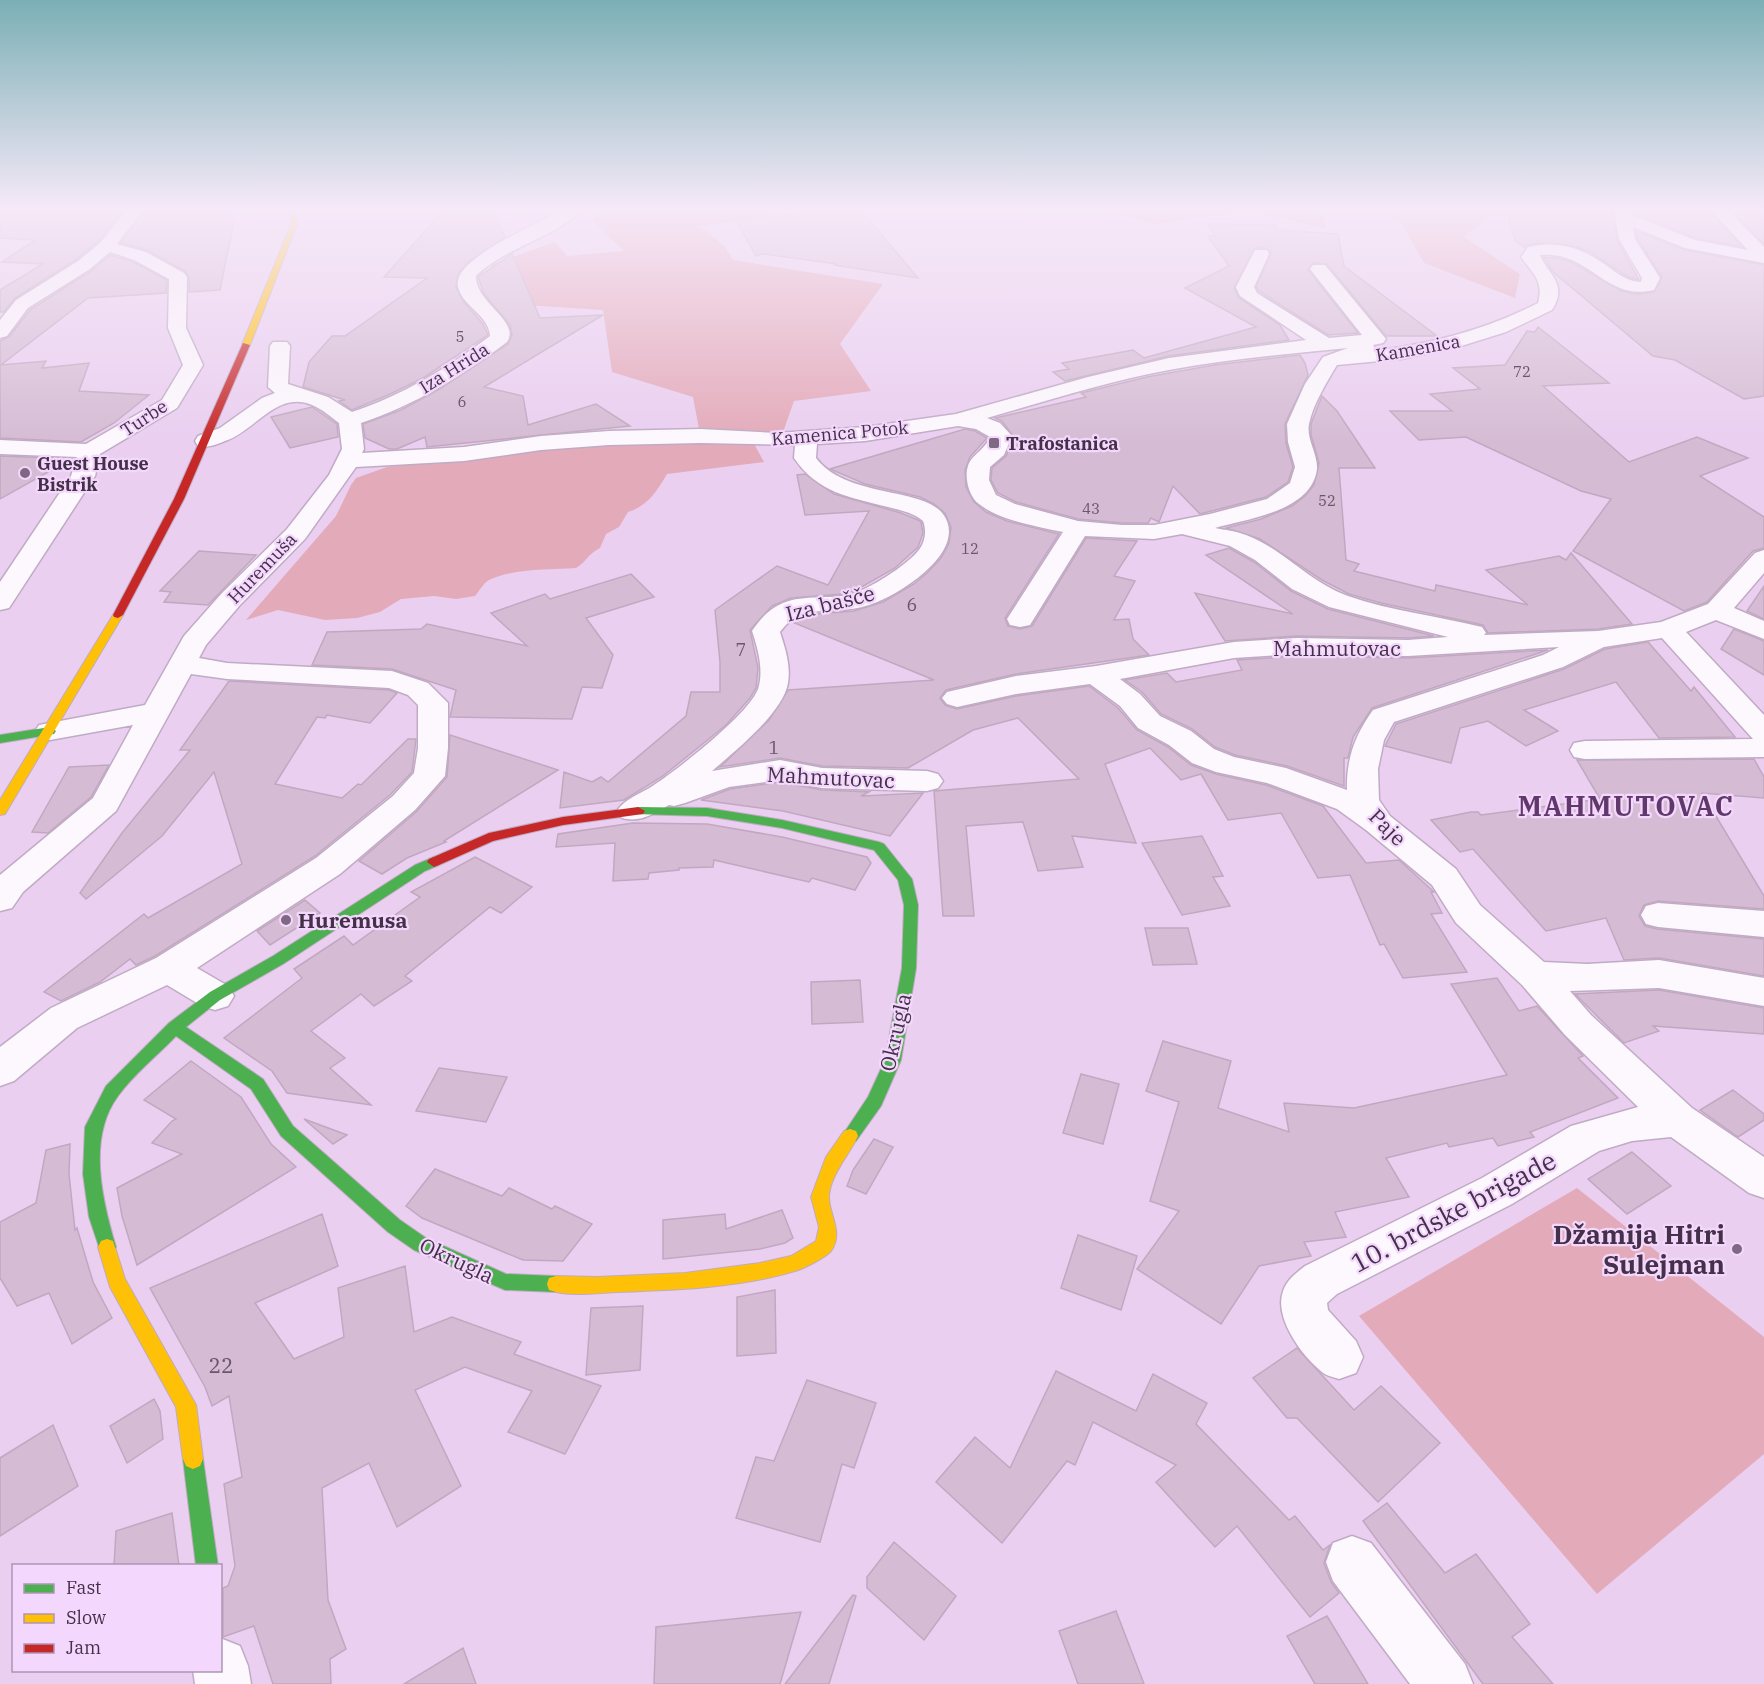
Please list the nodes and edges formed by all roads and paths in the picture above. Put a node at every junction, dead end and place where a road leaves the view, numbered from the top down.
1 (51, 286) edge
2 (178, 286) edge
3 (270, 286) edge
4 (466, 286) edge
5 (1246, 286) edge
6 (1333, 286) edge
7 (1551, 286) edge
8 (1629, 286) edge
9 (1648, 286) edge
10 (0, 332) edge
11 (280, 346) dead end
12 (1328, 353) junction
13 (308, 396) junction
14 (350, 420) junction
15 (958, 420) junction
16 (807, 438) junction
17 (206, 441) junction
18 (0, 447) edge
19 (90, 451) junction
20 (348, 461) junction
21 (1078, 528) junction
22 (1181, 528) junction
23 (1764, 558) edge
24 (0, 602) edge
25 (1716, 610) junction
26 (1020, 619) dead end
27 (1668, 629) junction
28 (1764, 632) edge
29 (1598, 639) junction
30 (1524, 642) junction
31 (183, 664) junction
32 (1096, 675) junction
33 (957, 698) dead end
34 (157, 712) junction
35 (50, 731) junction
36 (1764, 733) edge
37 (0, 739) edge
38 (1764, 748) edge
39 (1585, 750) dead end
40 (927, 781) dead end
41 (0, 811) edge
42 (633, 811) junction
43 (1379, 824) junction
44 (0, 899) edge
45 (1658, 915) dead end
46 (1764, 924) edge
47 (169, 969) junction
48 (1535, 975) junction
49 (1764, 992) edge
50 (215, 996) junction
51 (175, 1027) junction
52 (0, 1070) edge
53 (1678, 1120) junction
54 (1764, 1180) edge
55 (1339, 1357) dead end
56 (1352, 1562) dead end
57 (207, 1564) edge
58 (1445, 1684) edge

1 - 10 street
2 - 19 street, Turbe
3 - 17 street
4 - 14 street, Iza Hrida
5 - 12 street
6 - 12 street, Kamenica
7 - 12 street, Kamenica
8 - 9 street, Kamenica
11 - 13 street
12 - 15 street, Kamenica Potok
12 - 22 street
13 - 14 street
13 - 17 street
14 - 20 street, Huremuša
15 - 16 street, Kamenica Potok
15 - 21 street
16 - 20 street, Kamenica Potok
16 - 42 street, Iza bašče
17 - 35 street
18 - 19 street
19 - 24 street
20 - 31 street, Huremuša
21 - 22 street
21 - 26 street
22 - 30 street
23 - 25 street, Mahmutovac
25 - 27 street, Mahmutovac
25 - 28 street
27 - 29 street, Mahmutovac
27 - 36 street
29 - 30 street, Mahmutovac
29 - 43 street, Paje
30 - 32 street, Mahmutovac
31 - 34 street, Huremuša
31 - 47 street
32 - 33 street, Mahmutovac
32 - 43 street
34 - 35 street
34 - 44 street, Huremuša
35 - 37 street
35 - 41 street
38 - 39 street
40 - 42 street, Mahmutovac
42 - 50 street, Okrugla
42 - 51 street, Okrugla
43 - 48 street, Paje
45 - 46 street
47 - 50 street
47 - 52 street
48 - 49 street
48 - 53 street, Paje
50 - 51 street, Okrugla
51 - 57 street, Okrugla
53 - 54 street, Paje
53 - 55 street, 10. brdske brigade
56 - 58 street

